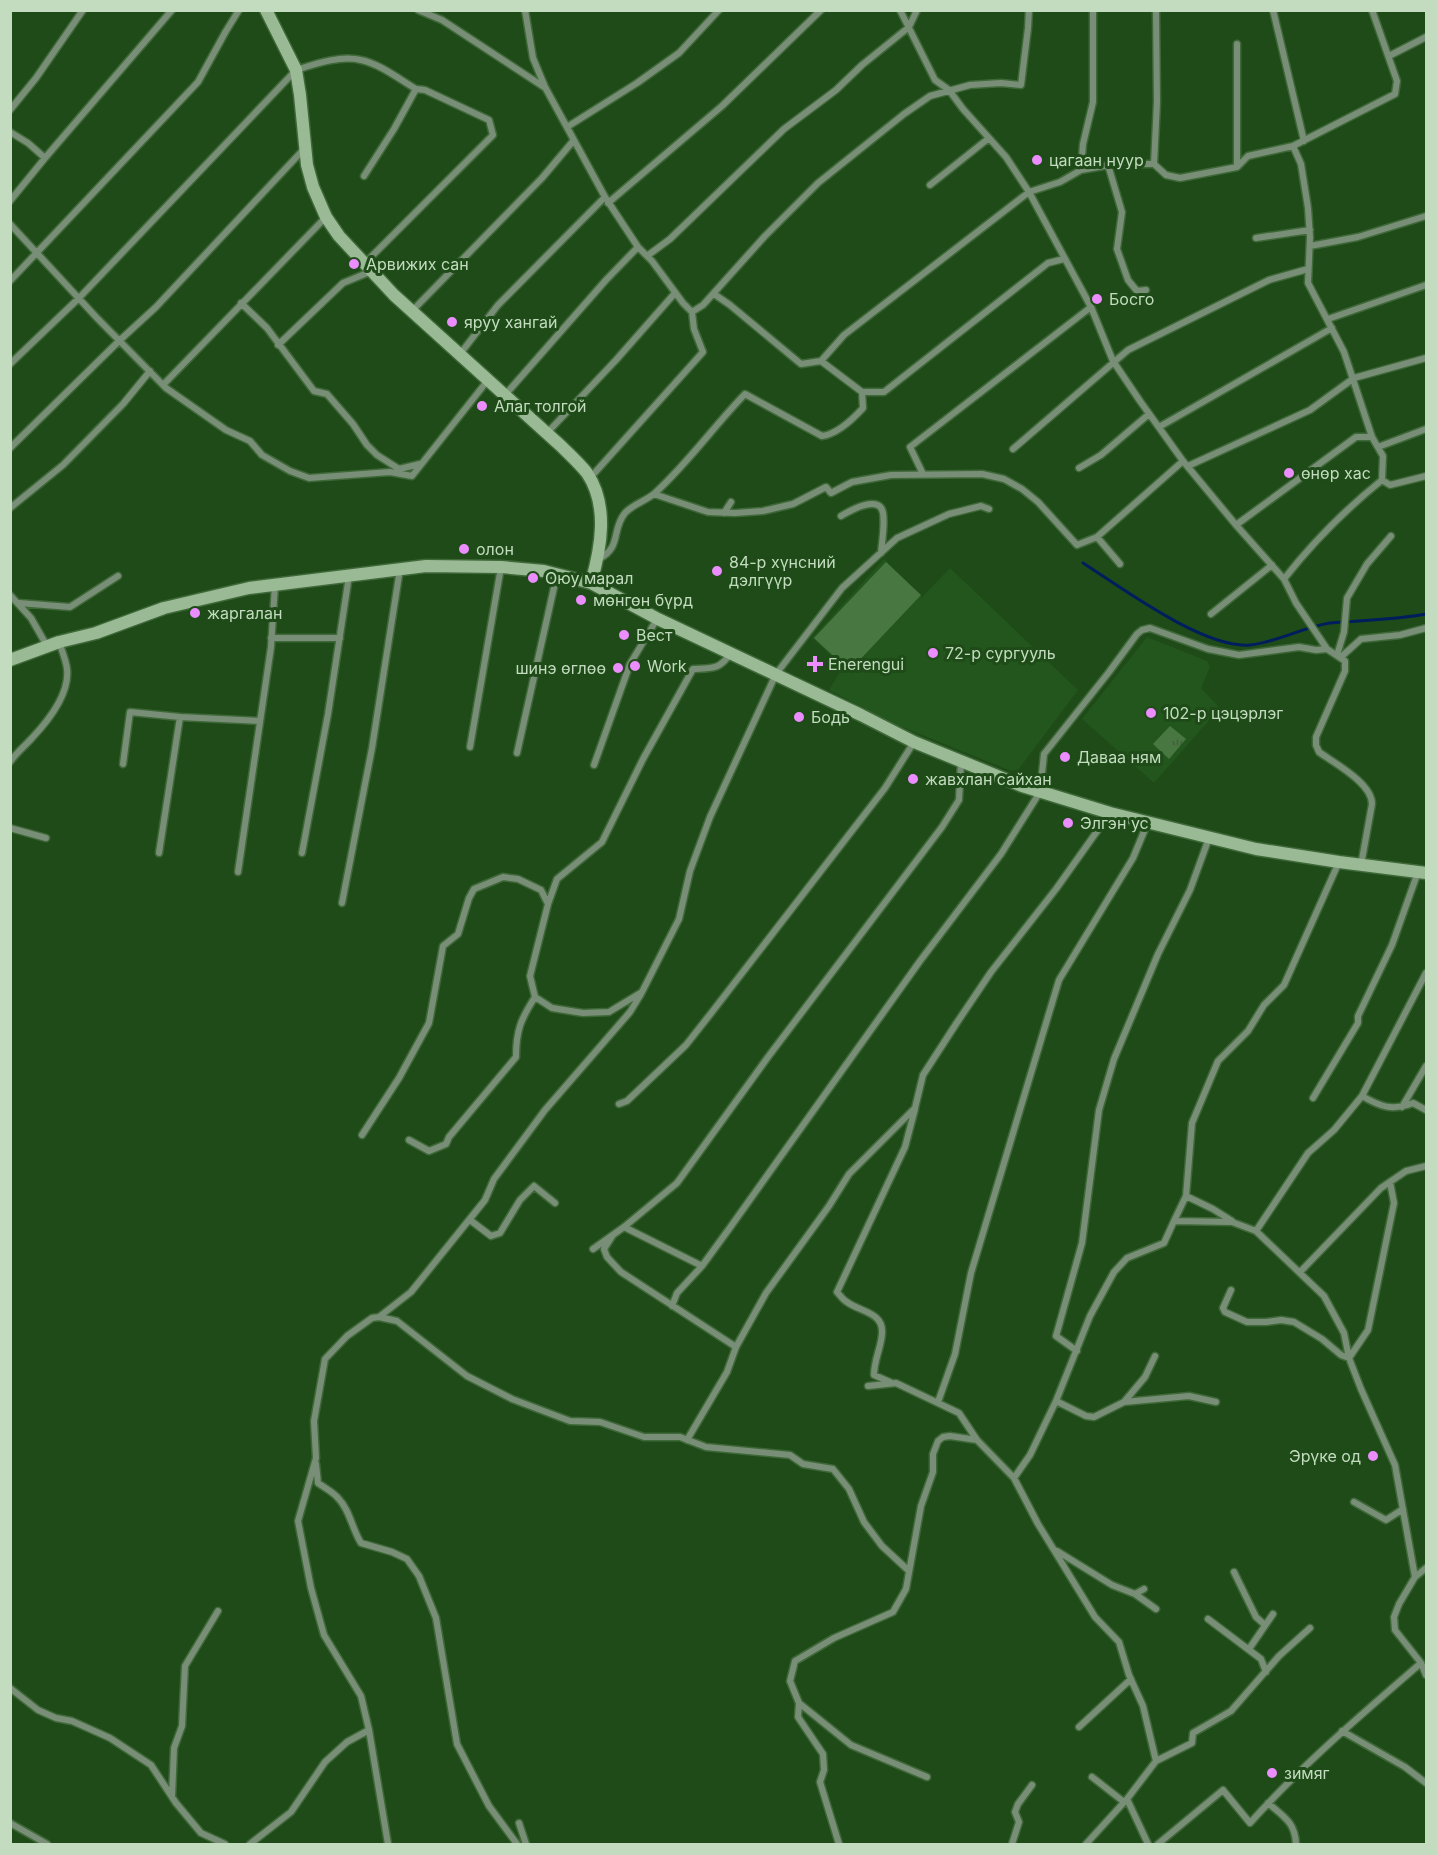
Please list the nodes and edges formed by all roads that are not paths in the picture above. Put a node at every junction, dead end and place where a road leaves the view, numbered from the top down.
1 (83, 10) edge
2 (172, 10) edge
3 (240, 10) edge
4 (266, 10) edge
5 (418, 10) edge
6 (525, 10) edge
7 (719, 10) edge
8 (821, 10) edge
9 (900, 10) edge
10 (917, 10) edge
11 (1029, 10) edge
12 (1093, 10) edge
13 (1156, 10) edge
14 (1273, 10) edge
15 (1372, 10) edge
16 (909, 27) junction
17 (1426, 37) edge
18 (1237, 44) dead end
19 (1389, 56) junction
20 (296, 70) junction
21 (545, 87) junction
22 (416, 89) junction
23 (949, 90) junction
24 (10, 110) edge
25 (567, 127) junction
26 (10, 132) edge
27 (989, 138) junction
28 (574, 140) junction
29 (1304, 141) junction
30 (1293, 146) junction
31 (304, 148) junction
32 (45, 158) junction
33 (1154, 164) junction
34 (1108, 165) junction
35 (1237, 167) junction
36 (1081, 170) junction
37 (364, 176) dead end
38 (930, 185) dead end
39 (1029, 192) junction
40 (607, 200) junction
41 (10, 201) edge
42 (1426, 216) edge
43 (326, 217) junction
44 (10, 224) edge
45 (1310, 230) junction
46 (1256, 238) dead end
47 (1310, 246) junction
48 (638, 247) junction
49 (37, 254) junction
50 (647, 256) junction
51 (1064, 259) junction
52 (368, 267) junction
53 (1308, 269) junction
54 (10, 281) edge
55 (1426, 285) edge
56 (1146, 290) dead end
57 (675, 293) junction
58 (714, 294) junction
59 (79, 298) junction
60 (241, 303) junction
61 (1091, 307) junction
62 (411, 311) junction
63 (692, 312) junction
64 (1328, 319) junction
65 (1332, 328) junction
66 (119, 340) junction
67 (278, 345) junction
68 (459, 355) junction
69 (1426, 358) edge
70 (821, 361) junction
71 (1113, 361) junction
72 (10, 364) edge
73 (150, 371) junction
74 (1354, 378) junction
75 (488, 380) junction
76 (163, 385) junction
77 (862, 392) junction
78 (504, 395) junction
79 (1149, 414) junction
80 (1159, 427) junction
81 (1426, 429) edge
82 (547, 434) junction
83 (1371, 436) junction
84 (1378, 447) junction
85 (10, 448) edge
86 (1013, 449) dead end
87 (421, 463) junction
88 (1185, 463) junction
89 (1079, 468) dead end
90 (922, 474) junction
91 (1426, 476) edge
92 (590, 478) junction
93 (1382, 480) junction
94 (654, 494) junction
95 (731, 502) dead end
96 (10, 508) edge
97 (989, 509) dead end
98 (724, 513) junction
99 (841, 516) dead end
100 (1236, 525) junction
101 (1391, 536) dead end
102 (1097, 537) junction
103 (881, 553) junction
104 (597, 560) junction
105 (1120, 564) dead end
106 (1272, 565) junction
107 (501, 567) junction
108 (400, 569) junction
109 (556, 574) junction
110 (118, 576) dead end
111 (349, 576) junction
112 (1284, 579) junction
113 (591, 583) junction
114 (275, 585) junction
115 (10, 595) edge
116 (19, 603) junction
117 (1211, 614) dead end
118 (658, 619) junction
119 (1426, 628) edge
120 (271, 638) junction
121 (340, 638) junction
122 (53, 644) junction
123 (1326, 649) junction
124 (730, 653) junction
125 (1339, 656) junction
126 (10, 660) edge
127 (776, 674) junction
128 (180, 717) junction
129 (260, 721) junction
130 (914, 742) junction
131 (470, 747) dead end
132 (517, 753) dead end
133 (10, 762) edge
134 (961, 762) junction
135 (123, 764) dead end
136 (594, 765) dead end
137 (1040, 792) junction
138 (1110, 813) junction
139 (1148, 822) junction
140 (10, 828) edge
141 (46, 838) dead end
142 (1209, 838) junction
143 (302, 853) dead end
144 (159, 854) dead end
145 (1339, 862) junction
146 (1361, 865) junction
147 (238, 872) dead end
148 (1422, 873) edge
149 (342, 903) dead end
150 (548, 904) junction
151 (1426, 973) edge
152 (642, 992) junction
153 (535, 997) junction
154 (1426, 1066) edge
155 (1362, 1096) junction
156 (1313, 1098) dead end
157 (619, 1104) dead end
158 (915, 1108) junction
159 (1401, 1108) junction
160 (1426, 1110) edge
161 (362, 1135) dead end
162 (410, 1140) dead end
163 (1426, 1166) edge
164 (1390, 1182) junction
165 (1186, 1196) junction
166 (555, 1203) dead end
167 (470, 1220) junction
168 (1174, 1221) junction
169 (1232, 1222) junction
170 (624, 1227) junction
171 (1256, 1231) junction
172 (613, 1235) junction
173 (593, 1249) dead end
174 (702, 1266) junction
175 (1299, 1272) junction
176 (1231, 1290) dead end
177 (672, 1306) junction
178 (379, 1317) junction
179 (736, 1347) junction
180 (1077, 1351) junction
181 (1155, 1356) dead end
182 (1349, 1358) junction
183 (896, 1383) junction
184 (868, 1386) dead end
185 (1056, 1401) junction
186 (938, 1402) junction
187 (1124, 1402) junction
188 (1216, 1402) dead end
189 (687, 1440) junction
190 (977, 1440) junction
191 (316, 1458) junction
192 (1014, 1478) junction
193 (1354, 1502) dead end
194 (1403, 1509) junction
195 (1054, 1549) junction
196 (1426, 1568) edge
197 (909, 1571) junction
198 (1234, 1572) dead end
199 (1415, 1577) junction
200 (1144, 1588) dead end
201 (1135, 1594) junction
202 (1156, 1609) dead end
203 (218, 1611) dead end
204 (1273, 1614) dead end
205 (1208, 1619) dead end
206 (1265, 1625) junction
207 (1310, 1628) dead end
208 (1249, 1649) junction
209 (1421, 1663) junction
210 (1266, 1672) junction
211 (1426, 1672) edge
212 (1131, 1679) junction
213 (10, 1688) edge
214 (800, 1703) junction
215 (1079, 1726) dead end
216 (369, 1730) junction
217 (1342, 1731) junction
218 (1156, 1761) junction
219 (927, 1777) dead end
220 (1092, 1777) dead end
221 (1426, 1783) edge
222 (1032, 1785) dead end
223 (172, 1797) junction
224 (1125, 1800) junction
225 (1268, 1803) junction
226 (10, 1823) edge
227 (519, 1823) dead end
228 (47, 1845) edge
229 (225, 1845) edge
230 (249, 1845) edge
231 (388, 1845) edge
232 (517, 1845) edge
233 (526, 1845) edge
234 (839, 1845) edge
235 (1012, 1845) edge
236 (1086, 1845) edge
237 (1148, 1845) edge
238 (1158, 1845) edge
239 (1296, 1845) edge

1 - 24 street
2 - 32 street
3 - 49 street
4 - 20 main road
5 - 21 street
6 - 21 street
7 - 25 street
8 - 40 street
9 - 16 street
10 - 16 street
11 - 23 street
12 - 36 street
13 - 33 street
14 - 29 street
15 - 19 street
16 - 23 street
16 - 50 street
17 - 19 street
18 - 35 street
19 - 29 street
20 - 22 street
20 - 31 main road
20 - 59 street
21 - 25 street
22 - 37 street
22 - 52 street
23 - 27 street
23 - 58 street
25 - 28 street
26 - 32 street
27 - 38 street
27 - 39 street
28 - 40 street
28 - 62 street
29 - 30 street
30 - 35 street
30 - 45 street
31 - 43 main road
31 - 66 street
32 - 41 street
33 - 34 street
33 - 35 street
34 - 36 street
34 - 56 street
36 - 39 street
39 - 51 street
39 - 70 street
40 - 48 street
40 - 68 street
42 - 47 street
43 - 52 main road
43 - 60 street
44 - 49 street
45 - 46 street
45 - 47 street
47 - 53 street
48 - 50 street
48 - 78 street
49 - 54 street
49 - 59 street
50 - 57 street
51 - 61 street
51 - 77 street
52 - 62 main road
52 - 67 street
53 - 64 street
53 - 71 street
55 - 64 street
57 - 63 street
57 - 82 street
58 - 63 street
58 - 70 street
59 - 66 street
59 - 72 street
60 - 67 street
60 - 76 street
61 - 71 street
61 - 90 street
62 - 68 main road
63 - 92 street
64 - 65 street
65 - 74 street
65 - 80 street
66 - 73 street
66 - 85 street
67 - 87 street
68 - 75 main road
69 - 74 street
70 - 77 street
71 - 79 street
71 - 86 street
73 - 76 street
73 - 96 street
74 - 83 street
74 - 88 street
75 - 78 main road
75 - 87 street
76 - 87 street
77 - 94 street
78 - 82 main road
79 - 80 street
79 - 89 street
80 - 88 street
81 - 84 street
82 - 92 main road
83 - 84 street
83 - 100 street
84 - 93 street
88 - 100 street
88 - 102 street
90 - 98 street
90 - 102 street
91 - 93 street
92 - 104 main road
93 - 112 street
94 - 98 street
94 - 104 street
95 - 98 street
97 - 103 street
99 - 103 street
100 - 106 street
101 - 125 street
102 - 105 street
103 - 127 street
104 - 113 main road
106 - 112 street
106 - 117 street
107 - 108 main road
107 - 109 main road
107 - 131 street
108 - 111 main road
108 - 149 street
109 - 113 main road
109 - 132 street
110 - 116 street
111 - 114 main road
111 - 121 street
112 - 123 street
113 - 118 main road
114 - 120 street
114 - 122 main road
115 - 116 street
116 - 122 street
118 - 124 main road
118 - 136 street
119 - 125 street
120 - 121 street
120 - 129 street
121 - 143 street
122 - 126 main road
122 - 133 street
123 - 125 street
123 - 137 street
124 - 127 main road
124 - 150 street
125 - 146 street
127 - 130 main road
127 - 152 street
128 - 129 street
128 - 135 street
128 - 144 street
129 - 147 street
130 - 134 main road
130 - 157 street
134 - 137 main road
134 - 170 street
137 - 138 main road
137 - 174 street
138 - 139 main road
138 - 158 street
139 - 142 main road
139 - 186 street
140 - 141 street
142 - 145 main road
142 - 180 street
145 - 146 main road
145 - 165 street
146 - 148 main road
148 - 156 street
150 - 153 street
150 - 161 street
151 - 155 street
152 - 153 street
152 - 167 street
153 - 162 street
154 - 159 street
155 - 159 street
155 - 171 street
158 - 179 street
158 - 183 street
159 - 160 street
163 - 164 street
164 - 175 street
164 - 182 street
165 - 168 street
165 - 169 street
166 - 167 street
167 - 178 street
168 - 169 street
168 - 180 street
169 - 171 street
170 - 172 street
170 - 174 street
171 - 175 street
172 - 173 street
172 - 177 street
174 - 177 street
175 - 182 street
176 - 182 street
177 - 179 street
178 - 189 street
178 - 191 street
179 - 189 street
180 - 185 street
181 - 187 street
182 - 194 street
183 - 184 street
183 - 186 street
185 - 187 street
185 - 192 street
186 - 190 street
187 - 188 street
189 - 197 street
190 - 192 street
190 - 197 street
191 - 216 street
191 - 232 street
192 - 195 street
193 - 194 street
194 - 199 street
195 - 201 street
195 - 212 street
196 - 199 street
197 - 214 street
198 - 206 street
199 - 209 street
200 - 201 street
201 - 202 street
203 - 223 street
204 - 206 street
205 - 208 street
206 - 208 street
207 - 210 street
208 - 210 street
209 - 211 street
209 - 217 street
210 - 218 street
212 - 215 street
212 - 218 street
213 - 223 street
214 - 219 street
214 - 234 street
216 - 230 street
216 - 231 street
217 - 221 street
217 - 225 street
218 - 224 street
220 - 224 street
222 - 235 street
223 - 229 street
224 - 236 street
224 - 237 street
225 - 238 street
225 - 239 street
226 - 228 street
227 - 233 street

